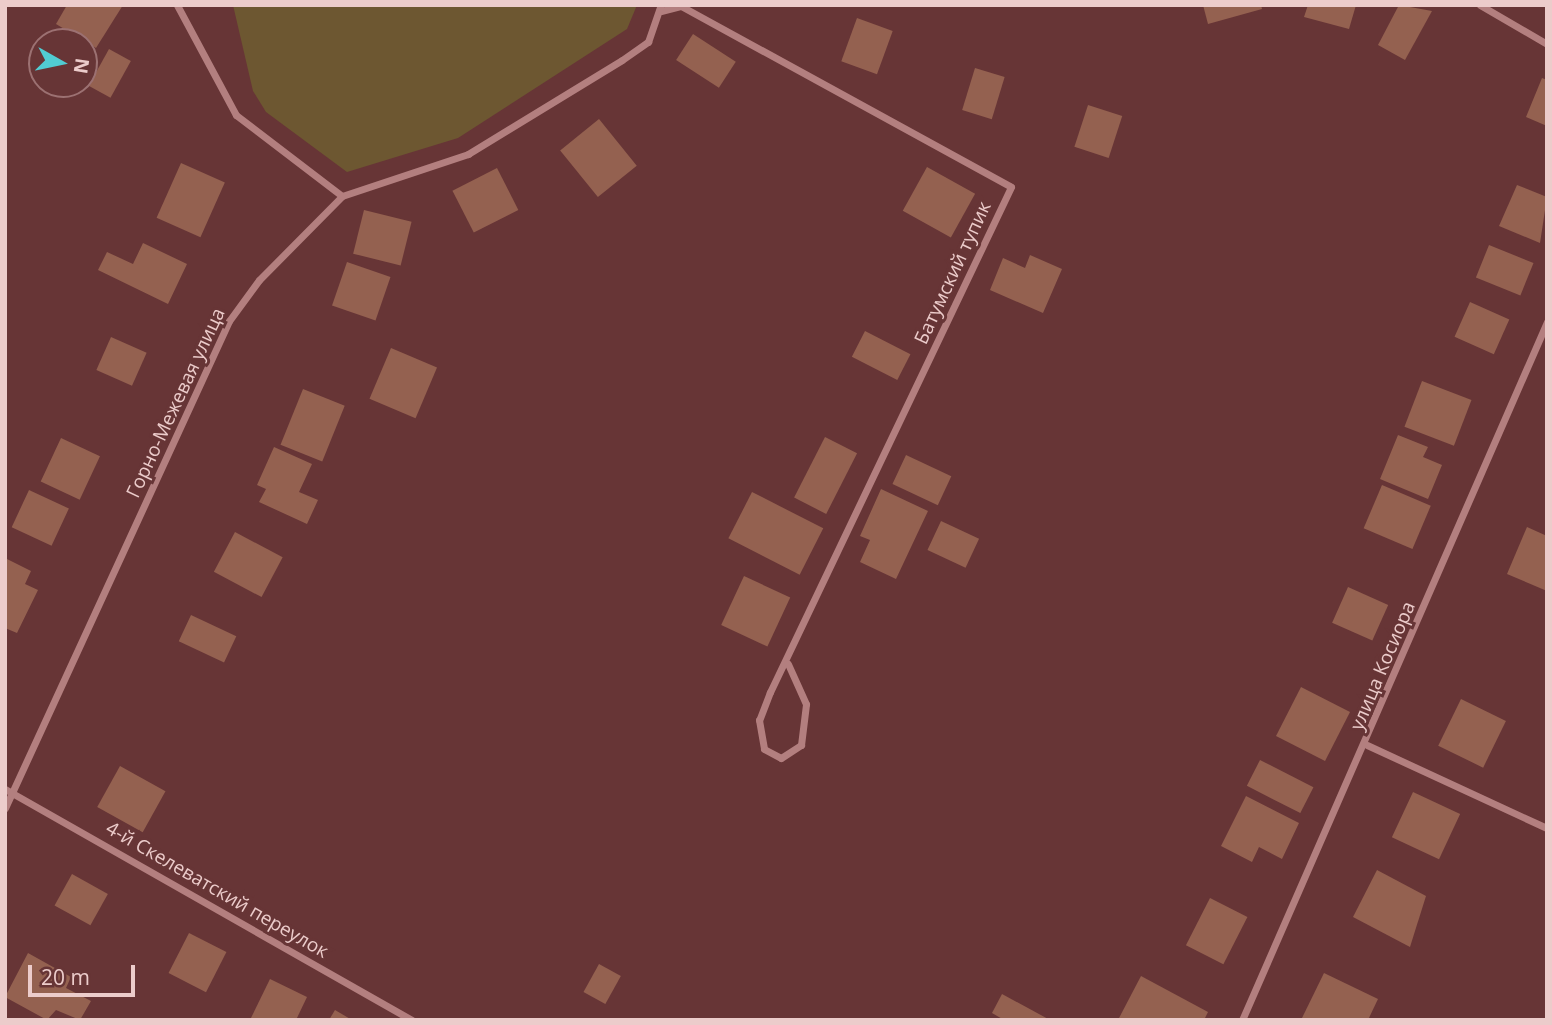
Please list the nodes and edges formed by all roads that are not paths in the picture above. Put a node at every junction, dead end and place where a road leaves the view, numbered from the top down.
1 (177, 5) edge
2 (1480, 5) edge
3 (661, 8) edge
4 (1547, 44) edge
5 (342, 196) junction
6 (1547, 322) edge
7 (788, 664) junction
8 (1367, 745) junction
9 (9, 791) edge
10 (5, 808) edge
11 (1547, 828) edge
12 (412, 1020) edge
13 (1242, 1020) edge

1 - 5 street
2 - 4 street
3 - 5 street, Горно-Межевая улица
3 - 7 street, Батумский тупик
5 - 9 street, Горно-Межевая улица
6 - 8 street, улица Косиора
7 - 7 street, Батумский тупик
8 - 11 street
8 - 13 street, улица Косиора
9 - 10 street, Горно-Межевая улица
9 - 12 street, 4-й Скелеватский переулок

